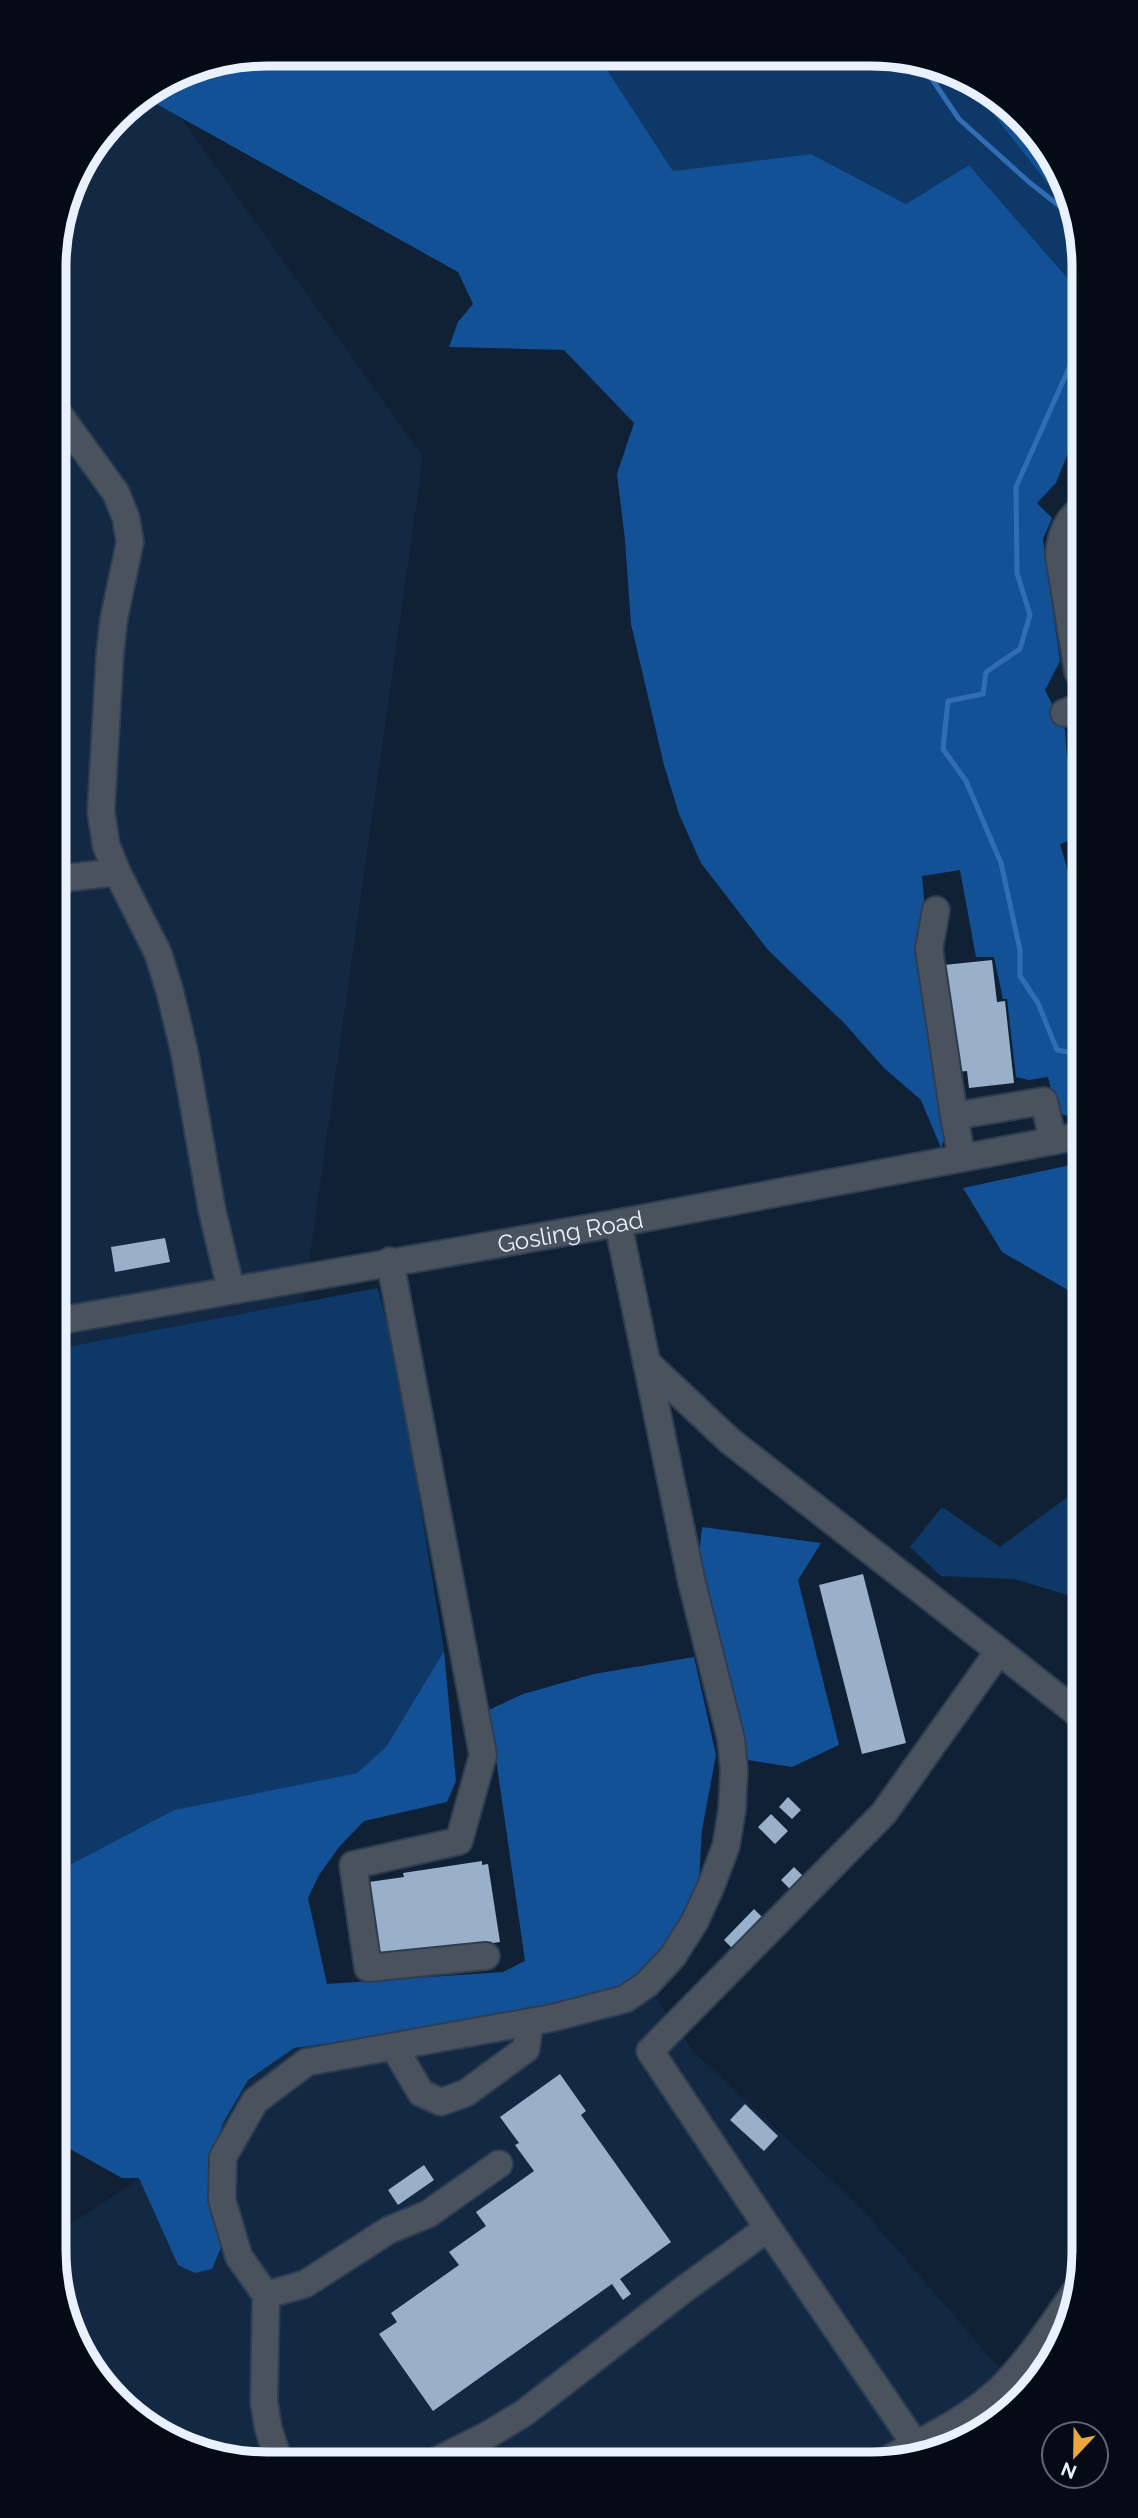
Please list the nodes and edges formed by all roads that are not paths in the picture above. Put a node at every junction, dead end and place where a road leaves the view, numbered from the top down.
1 (67, 426) edge
2 (1072, 519) edge
3 (1072, 611) edge
4 (117, 872) junction
5 (67, 877) edge
6 (936, 910) dead end
7 (954, 1116) junction
8 (1072, 1137) edge
9 (1053, 1141) junction
10 (962, 1158) junction
11 (618, 1223) junction
12 (390, 1261) junction
13 (231, 1290) junction
14 (67, 1319) edge
15 (647, 1363) junction
16 (999, 1651) junction
17 (1071, 1708) edge
18 (486, 1956) dead end
19 (530, 2022) junction
20 (394, 2047) junction
21 (499, 2164) dead end
22 (768, 2228) junction
23 (266, 2295) junction
24 (1063, 2308) edge
25 (1005, 2399) edge
26 (915, 2444) junction
27 (907, 2448) edge
28 (276, 2452) edge
29 (454, 2452) edge

1 - 4 street
2 - 3 street
4 - 5 street
4 - 13 street
6 - 7 street
7 - 9 street
7 - 10 street
8 - 9 street, Gosling Road
9 - 10 street, Gosling Road
10 - 11 street, Gosling Road
11 - 12 street, Gosling Road
11 - 15 street
12 - 13 street, Gosling Road
12 - 18 street
13 - 14 street, Gosling Road
15 - 16 street
15 - 19 street
16 - 17 street
16 - 22 street
19 - 20 street
19 - 20 street
20 - 23 street
21 - 23 street
22 - 26 street
22 - 29 street
23 - 28 street
24 - 25 street
25 - 26 street
26 - 27 street

